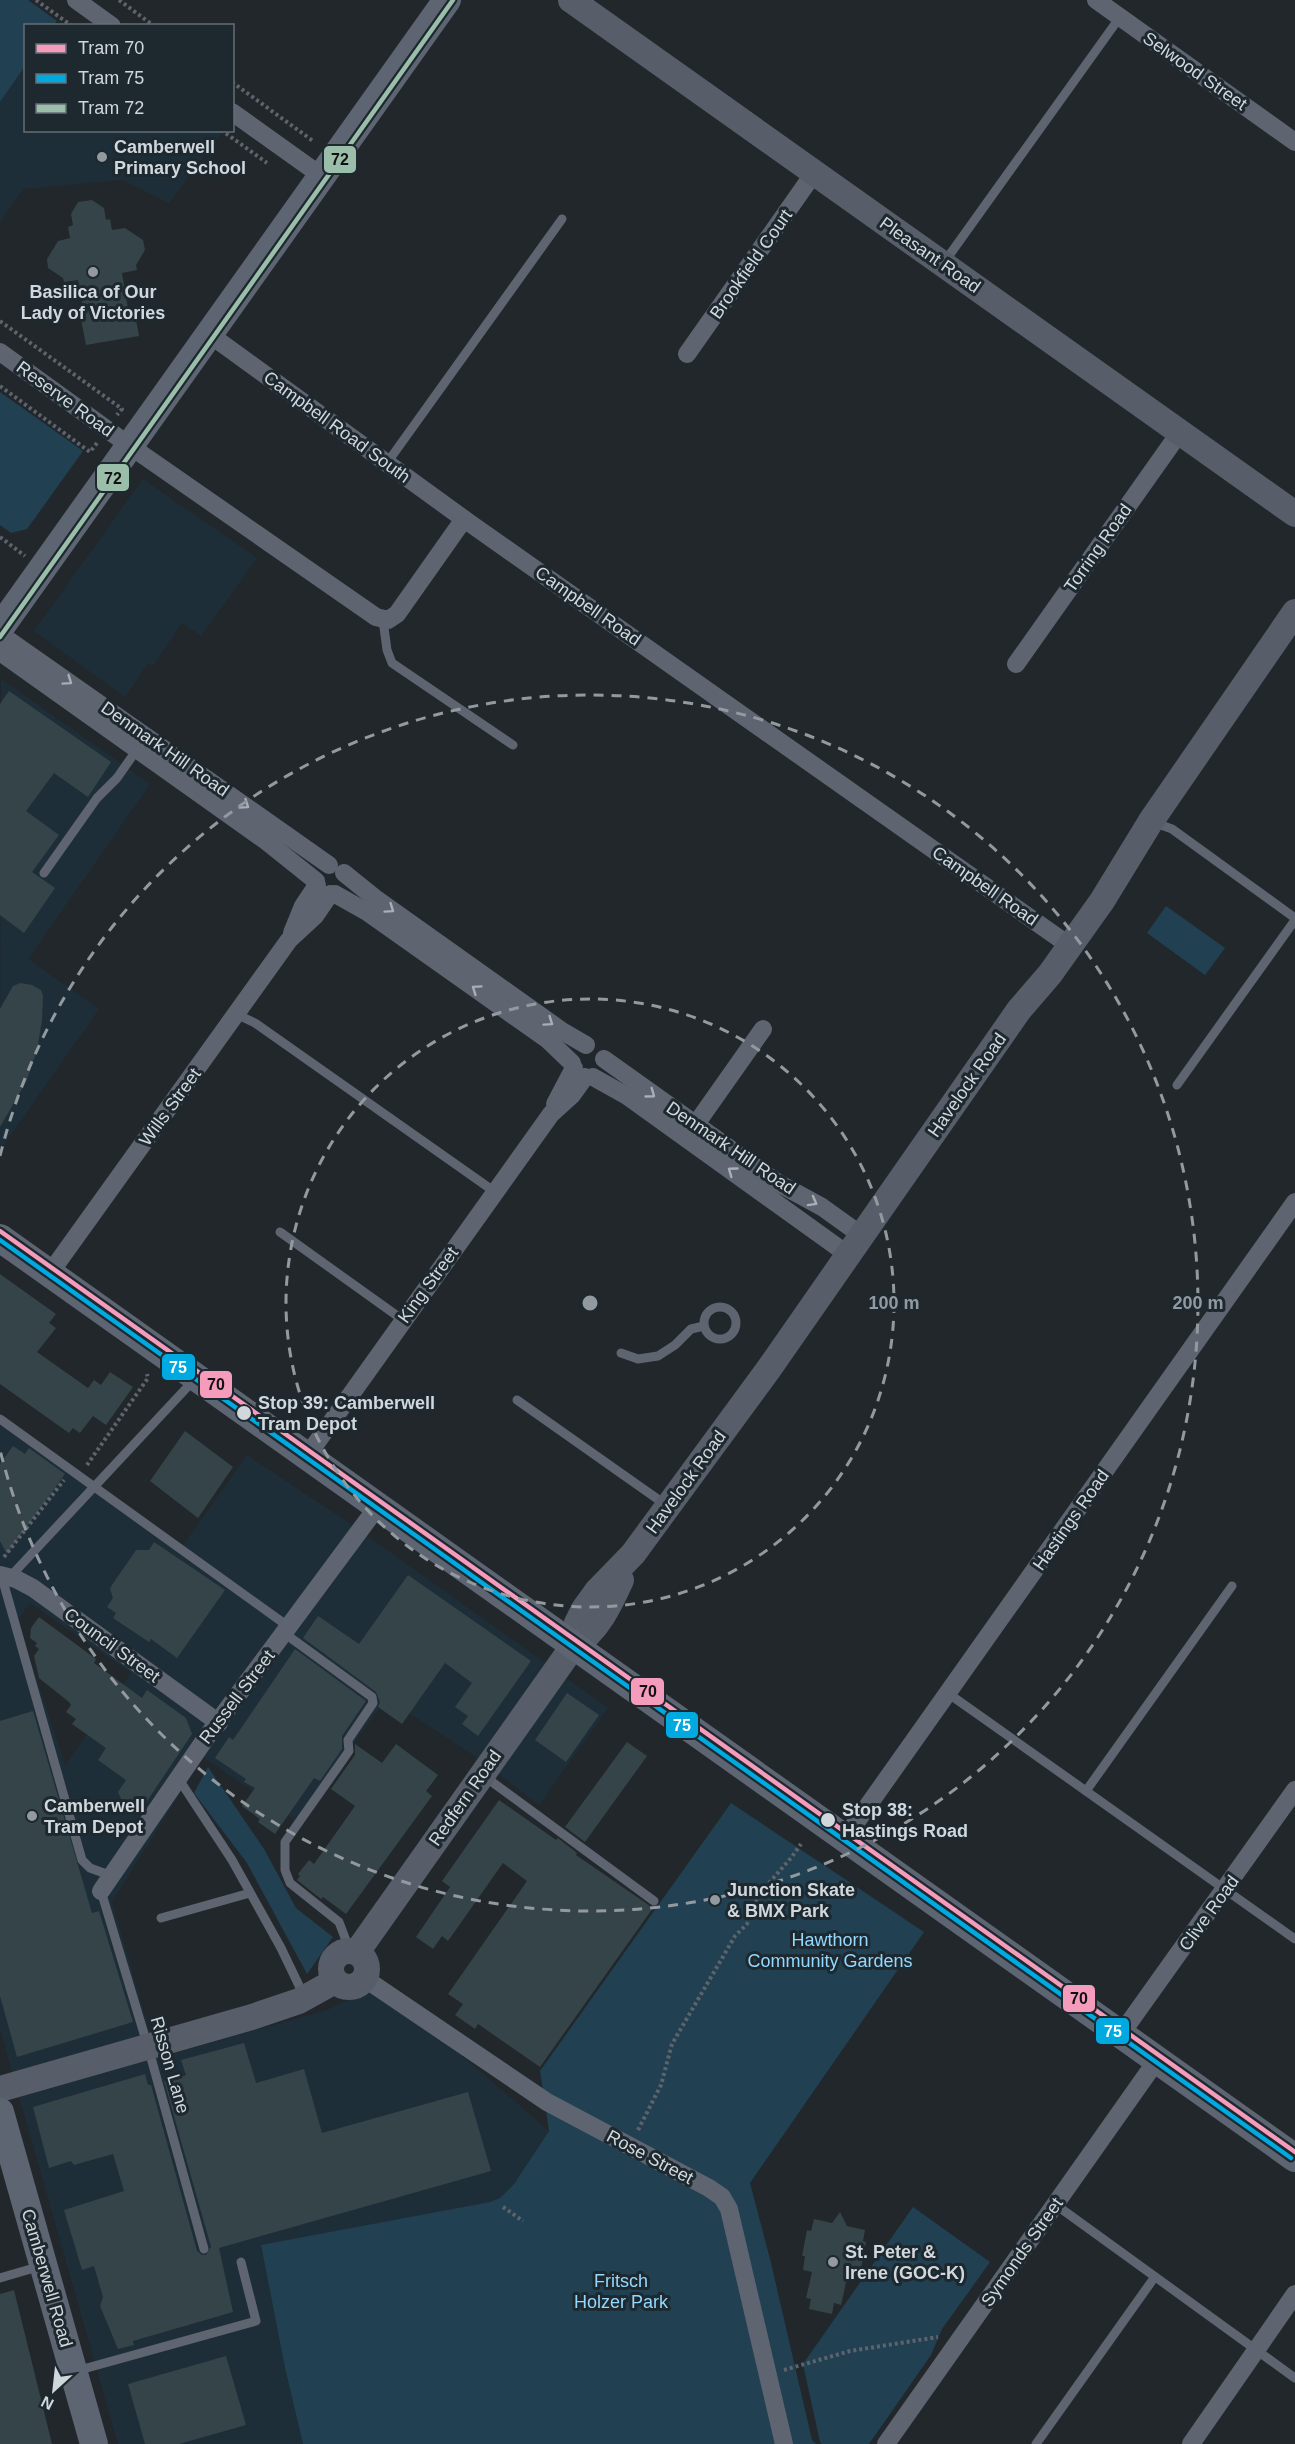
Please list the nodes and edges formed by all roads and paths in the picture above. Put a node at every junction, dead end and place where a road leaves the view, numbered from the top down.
1 (36, 0) edge
2 (76, 0) edge
3 (119, 0) edge
4 (447, 0) edge
5 (570, 0) edge
6 (1096, 0) edge
7 (1120, 17) junction
8 (69, 24) edge
9 (109, 24) edge
10 (151, 24) edge
11 (234, 83) edge
12 (234, 113) edge
13 (224, 132) edge
14 (313, 141) dead end
15 (1295, 141) edge
16 (268, 164) dead end
17 (814, 173) junction
18 (322, 177) junction
19 (562, 219) dead end
20 (943, 264) junction
21 (0, 321) edge
22 (209, 334) junction
23 (0, 352) edge
24 (687, 354) dead end
25 (122, 409) dead end
26 (1180, 432) junction
27 (130, 446) junction
28 (387, 463) junction
29 (1293, 513) edge
30 (464, 519) junction
31 (1295, 612) edge
32 (383, 620) junction
33 (0, 628) edge
34 (0, 634) edge
35 (0, 652) edge
36 (1016, 664) dead end
37 (142, 743) junction
38 (513, 745) dead end
39 (1151, 821) junction
40 (337, 869) junction
41 (44, 873) dead end
42 (325, 888) junction
43 (1295, 919) edge
44 (1070, 946) junction
45 (236, 1014) junction
46 (764, 1029) dead end
47 (586, 1045) junction
48 (604, 1059) junction
49 (581, 1071) junction
50 (1177, 1084) dead end
51 (691, 1132) junction
52 (495, 1192) junction
53 (1295, 1202) edge
54 (280, 1232) dead end
55 (0, 1238) edge
56 (854, 1244) junction
57 (50, 1273) junction
58 (403, 1320) junction
59 (704, 1326) dead end
60 (621, 1353) dead end
61 (147, 1374) dead end
62 (197, 1377) junction
63 (516, 1400) dead end
64 (0, 1419) edge
65 (307, 1456) junction
66 (71, 1470) junction
67 (80, 1476) junction
68 (94, 1486) junction
69 (378, 1506) junction
70 (668, 1507) junction
71 (0, 1561) edge
72 (2, 1578) edge
73 (1232, 1586) dead end
74 (286, 1630) junction
75 (574, 1645) junction
76 (949, 1694) junction
77 (219, 1722) junction
78 (482, 1774) junction
79 (178, 1779) junction
80 (1295, 1790) edge
81 (1086, 1791) junction
82 (845, 1838) junction
83 (801, 1844) dead end
84 (106, 1883) junction
85 (1226, 1889) junction
86 (250, 1893) junction
87 (654, 1901) dead end
88 (161, 1918) dead end
89 (1295, 1939) edge
90 (353, 1952) junction
91 (364, 1978) junction
92 (335, 1981) junction
93 (305, 1998) junction
94 (1121, 2034) junction
95 (148, 2047) junction
96 (1157, 2060) junction
97 (0, 2089) edge
98 (0, 2112) edge
99 (630, 2146) junction
100 (1295, 2158) edge
101 (1056, 2205) junction
102 (503, 2207) dead end
103 (523, 2221) dead end
104 (204, 2249) dead end
105 (242, 2262) dead end
106 (43, 2265) junction
107 (0, 2278) edge
108 (1154, 2278) junction
109 (1295, 2294) edge
110 (967, 2329) junction
111 (1256, 2351) junction
112 (73, 2372) junction
113 (766, 2376) junction
114 (1295, 2378) edge
115 (94, 2444) edge
116 (784, 2444) edge
117 (886, 2444) edge
118 (1036, 2444) edge
119 (1191, 2444) edge

1 - 8 path
2 - 9 street
3 - 10 path
4 - 18 main road
5 - 17 street, Pleasant Road
6 - 7 street, Selwood Street
7 - 15 street, Selwood Street
7 - 20 lane
11 - 14 path
12 - 18 street
13 - 16 path
17 - 20 street, Pleasant Road
17 - 24 street, Brookfield Court
18 - 22 main road
19 - 28 lane
20 - 26 street, Pleasant Road
21 - 25 path
22 - 27 main road
22 - 28 street, Campbell Road South
23 - 27 street, Reserve Road
26 - 29 street, Pleasant Road
26 - 36 street, Torring Road
27 - 32 street
27 - 33 main road
28 - 30 street, Campbell Road South
30 - 32 street
30 - 44 street, Campbell Road
31 - 39 street, Havelock Road
32 - 38 lane
34 -> 37 street, Denmark Hill Road
35 - 37 street, Denmark Hill Road
37 -> 40 street, Denmark Hill Road
37 - 41 lane
37 - 42 street, Denmark Hill Road
39 - 43 lane
39 - 44 street, Havelock Road
40 - 42 street
40 - 42 street
40 -> 47 street, Denmark Hill Road
42 - 45 street, Wills Street
49 -> 42 street, Denmark Hill Road
43 - 50 lane
44 - 56 street, Havelock Road
45 - 52 lane
45 - 57 street, Wills Street
46 - 51 street
47 - 48 street
47 - 49 street
48 - 49 street
48 -> 51 street, Denmark Hill Road
49 - 51 street, Denmark Hill Road
49 - 52 street, King Street
51 - 56 street, Denmark Hill Road
52 - 58 street, King Street
53 - 76 street, Hastings Road
54 - 58 lane
55 - 57 main road
56 - 70 street, Havelock Road
57 - 62 main road
58 - 65 street, King Street
59 - 60 lane
61 - 67 path
62 - 65 main road
62 - 68 lane
63 - 70 lane
64 - 66 lane
65 - 69 main road
66 - 67 lane
66 - 71 path
67 - 68 lane
68 - 72 lane
68 - 74 lane
69 - 74 street, Russell Street
69 - 75 main road
70 - 75 street, Havelock Road
72 - 77 street, Council Street
72 - 84 lane
73 - 81 lane
74 - 77 street, Russell Street
74 - 90 lane
75 - 78 street, Redfern Road
75 - 82 main road
76 - 81 lane
76 - 82 street, Hastings Road
77 - 79 street, Russell Street
78 - 87 lane
78 - 90 street, Redfern Road
79 - 84 street, Russell Street
79 - 86 lane
80 - 85 street, Clive Road
81 - 85 lane
82 - 94 main road
83 - 99 path
84 - 95 lane, Risson Lane
85 - 89 lane
85 - 94 street, Clive Road
86 - 88 lane
86 - 93 lane
90 - 91 street
90 - 92 street
91 - 92 street
91 - 99 street, Rose Street
92 - 93 street
93 - 95 street
94 - 96 main road
95 - 97 street
95 - 104 lane, Risson Lane
96 - 100 main road
96 - 101 street, Symonds Street
98 - 106 main road, Camberwell Road
99 - 113 street, Rose Street
101 - 108 lane
101 - 110 street, Symonds Street
102 - 103 path
105 - 112 lane
106 - 107 lane
106 - 112 main road, Camberwell Road
108 - 111 lane
108 - 118 lane
109 - 111 street
110 - 113 path
110 - 117 street, Symonds Street
111 - 114 lane
111 - 119 street
112 - 115 main road, Camberwell Road
113 - 116 street, Rose Street

